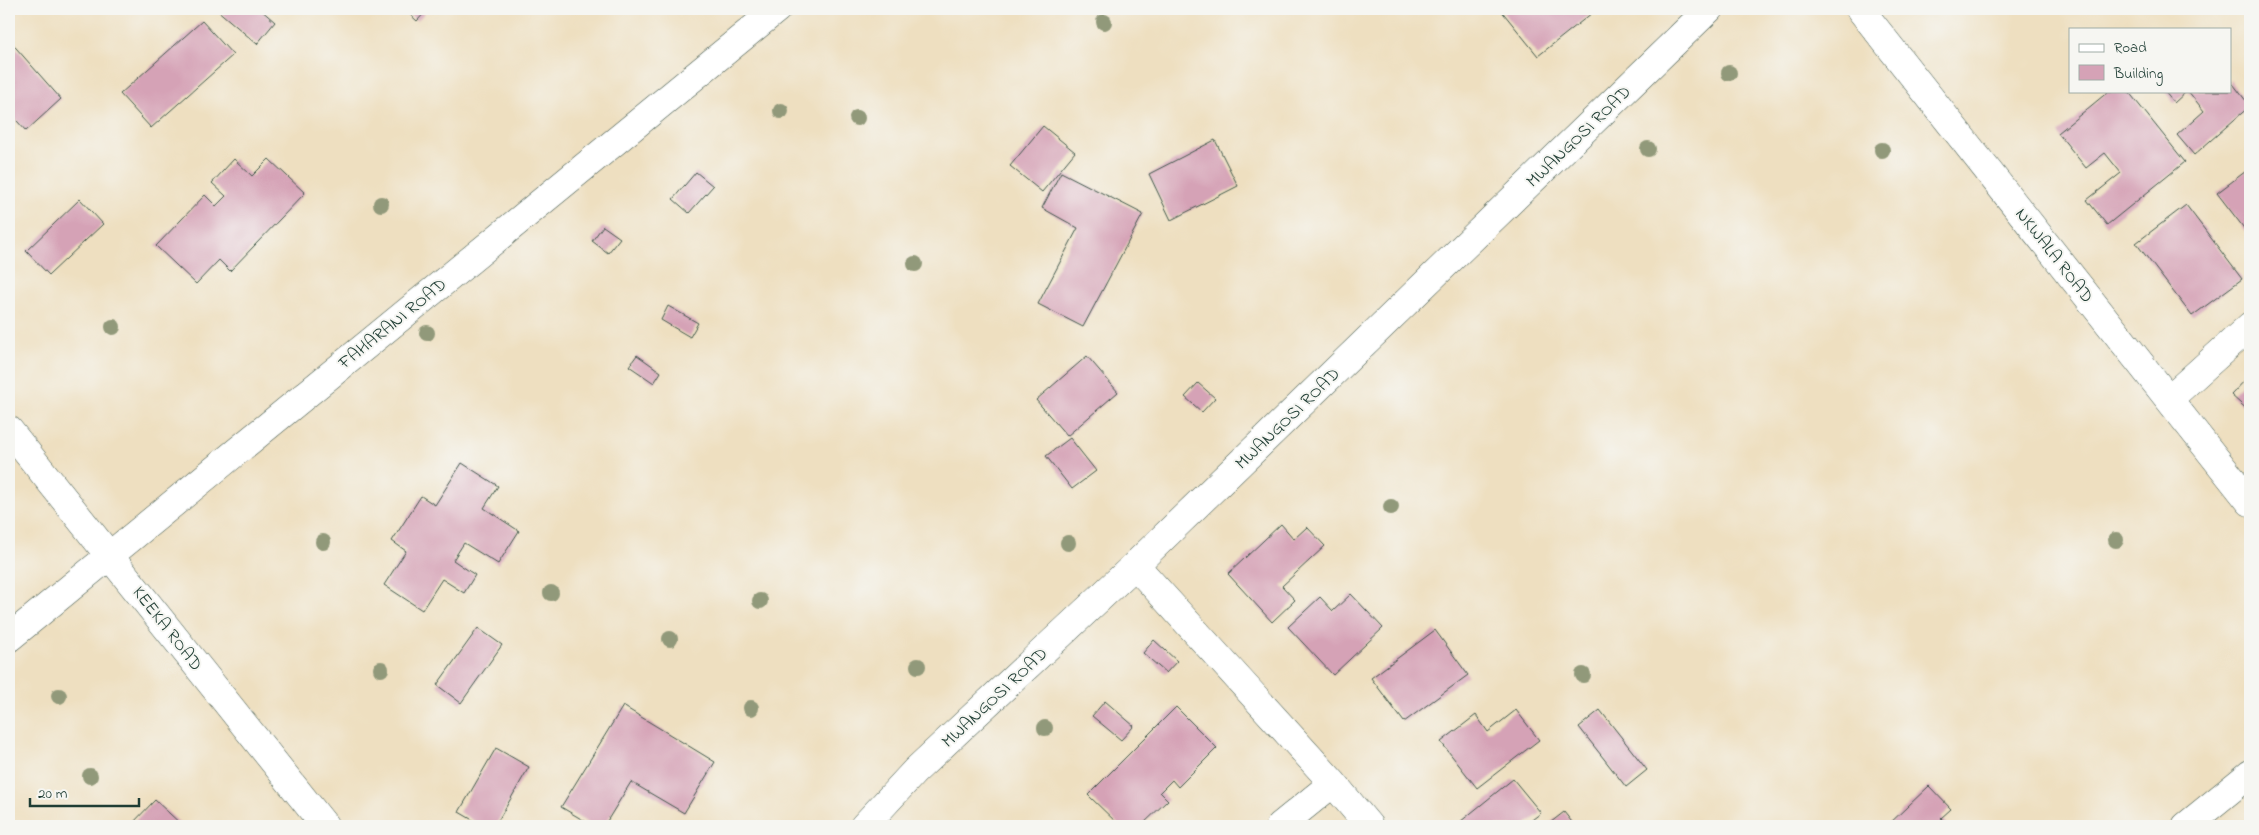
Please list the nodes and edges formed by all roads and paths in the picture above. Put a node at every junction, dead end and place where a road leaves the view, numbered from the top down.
1 (777, 9) edge
2 (1709, 9) edge
3 (1860, 9) edge
4 (2250, 326) edge
5 (2169, 399) junction
6 (9, 430) edge
7 (2250, 502) edge
8 (109, 554) junction
9 (1135, 565) junction
10 (9, 638) edge
11 (2250, 774) edge
12 (1334, 783) junction
13 (325, 826) edge
14 (864, 826) edge
15 (1280, 826) edge
16 (1369, 826) edge
17 (2186, 826) edge

1 - 8 street, FAHARANI ROAD
2 - 9 street, MWANGOSI ROAD
3 - 5 street, NKWALA ROAD
4 - 5 street
5 - 7 street, NKWALA ROAD
6 - 8 street, KEEKA ROAD
8 - 10 street, FAHARANI ROAD
8 - 13 street, KEEKA ROAD
9 - 12 street
9 - 14 street, MWANGOSI ROAD
11 - 17 street
12 - 15 street
12 - 16 street

